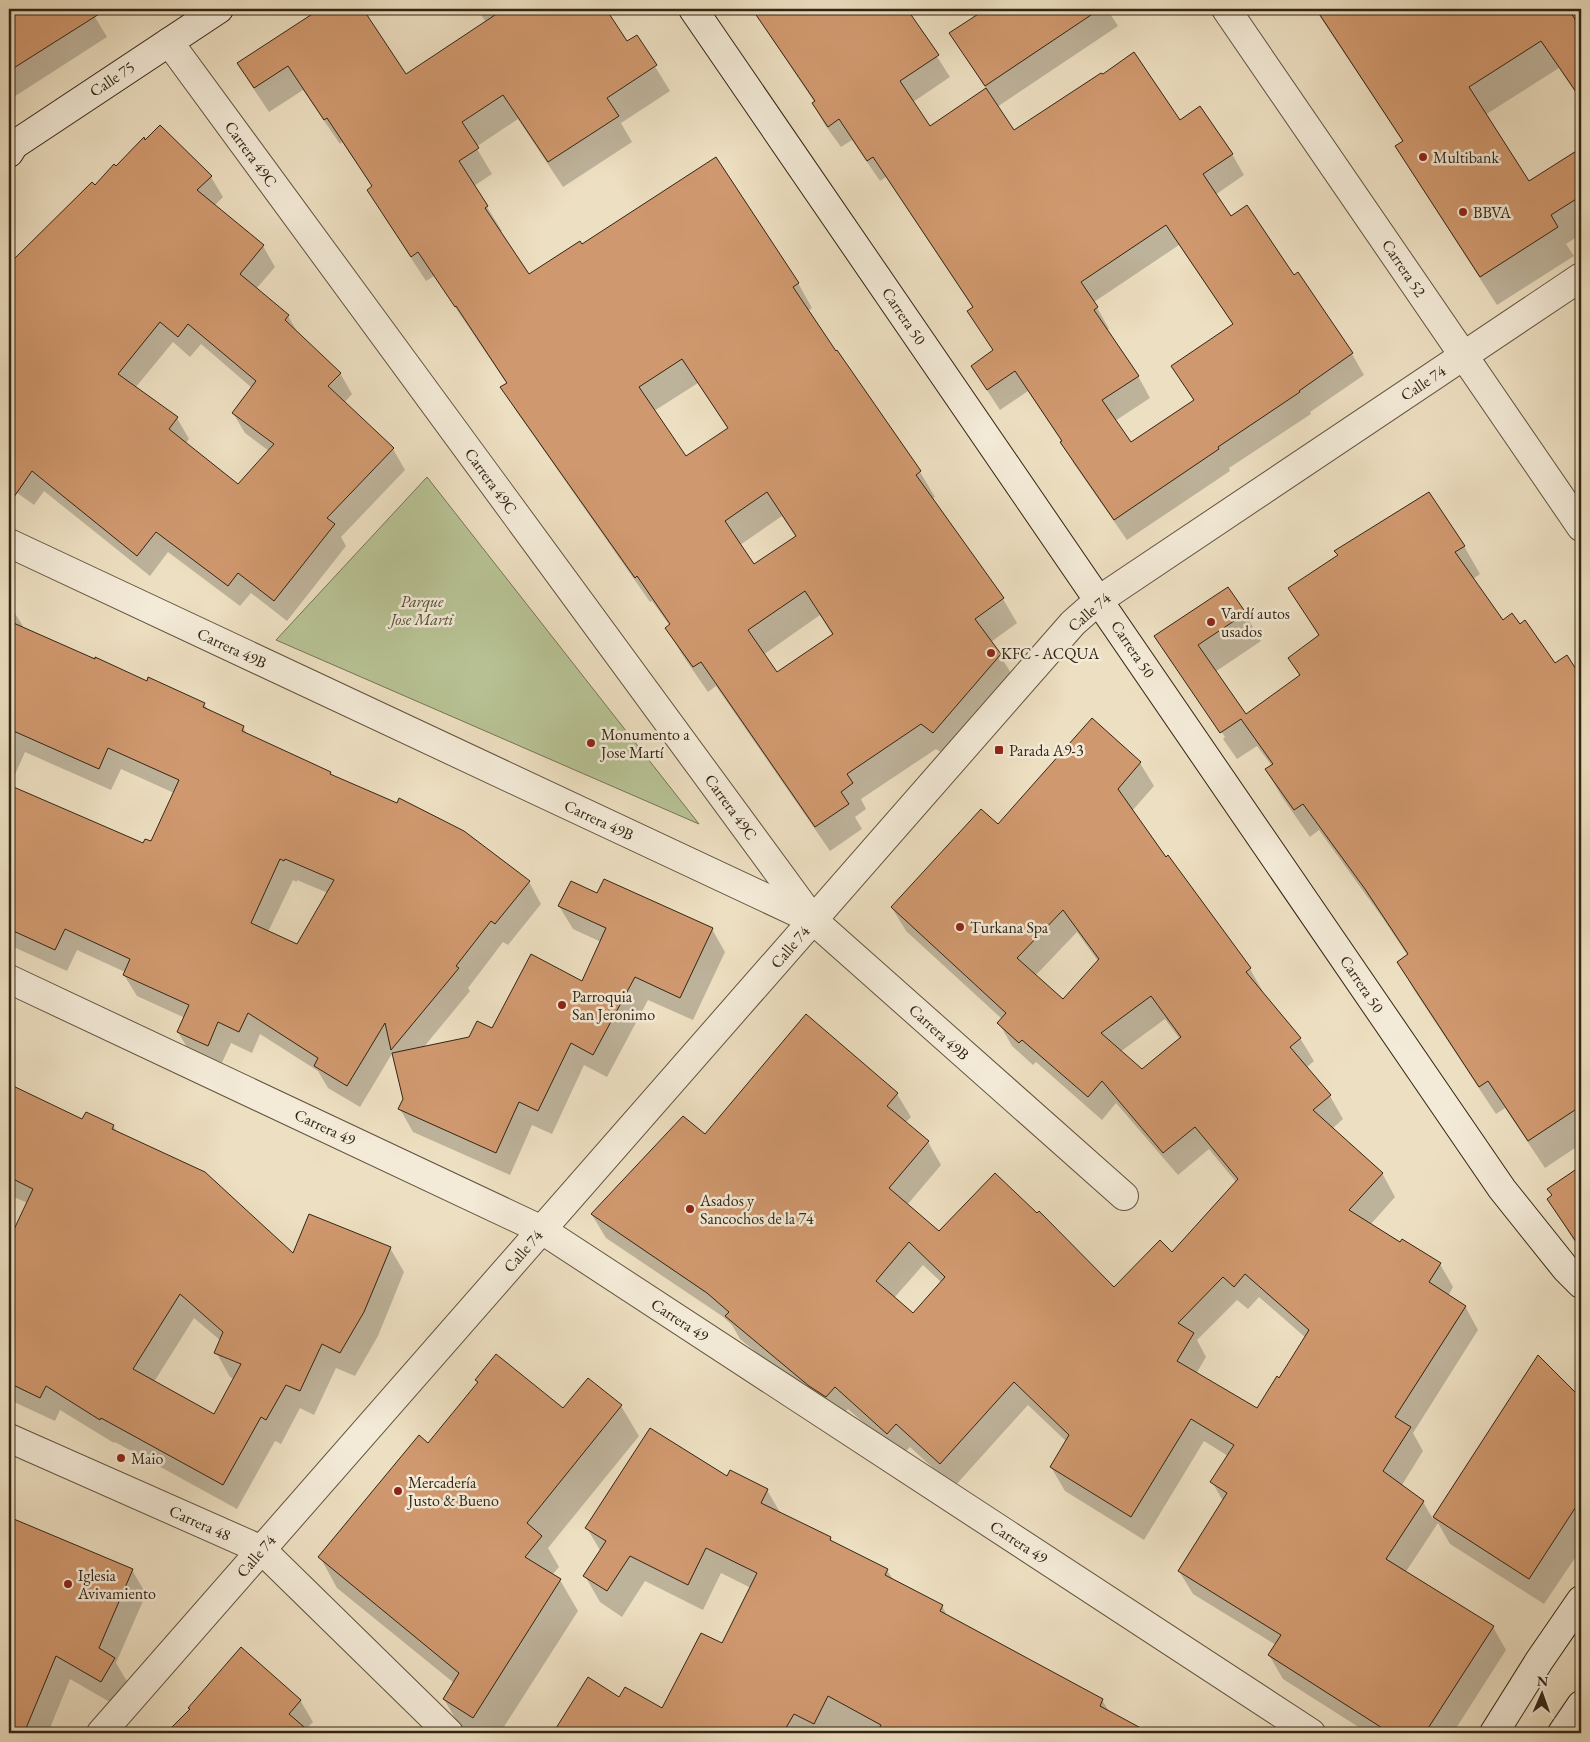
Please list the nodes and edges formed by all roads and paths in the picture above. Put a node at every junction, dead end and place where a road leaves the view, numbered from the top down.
1 (219, 9) edge
2 (693, 9) edge
3 (1226, 9) edge
4 (169, 42) junction
5 (10, 148) edge
6 (1581, 277) edge
7 (1464, 355) junction
8 (1581, 527) edge
9 (9, 544) edge
10 (1099, 600) junction
11 (813, 920) junction
12 (9, 979) edge
13 (1124, 1196) dead end
14 (542, 1230) junction
15 (1581, 1284) edge
16 (9, 1438) edge
17 (262, 1550) junction
18 (1581, 1600) edge
19 (1581, 1704) edge
20 (101, 1733) edge
21 (449, 1733) edge
22 (1311, 1733) edge
23 (1494, 1733) edge
24 (1562, 1733) edge

1 - 4 street, Calle 75
2 - 10 street, Carrera 50
3 - 7 street, Carrera 52
4 - 5 street, Calle 75
4 - 11 street, Carrera 49C
6 - 7 street, Calle 74
7 - 8 street, Carrera 52
7 - 10 street, Calle 74
9 - 11 street, Carrera 49B
10 - 11 street, Calle 74
10 - 15 street, Carrera 50
11 - 13 street, Carrera 49B
11 - 14 street, Calle 74
12 - 14 street, Carrera 49
14 - 17 street, Calle 74
14 - 22 street, Carrera 49
16 - 17 street, Carrera 48
17 - 20 street, Calle 74
17 - 21 street, Carrera 48
18 - 23 street
19 - 24 street

